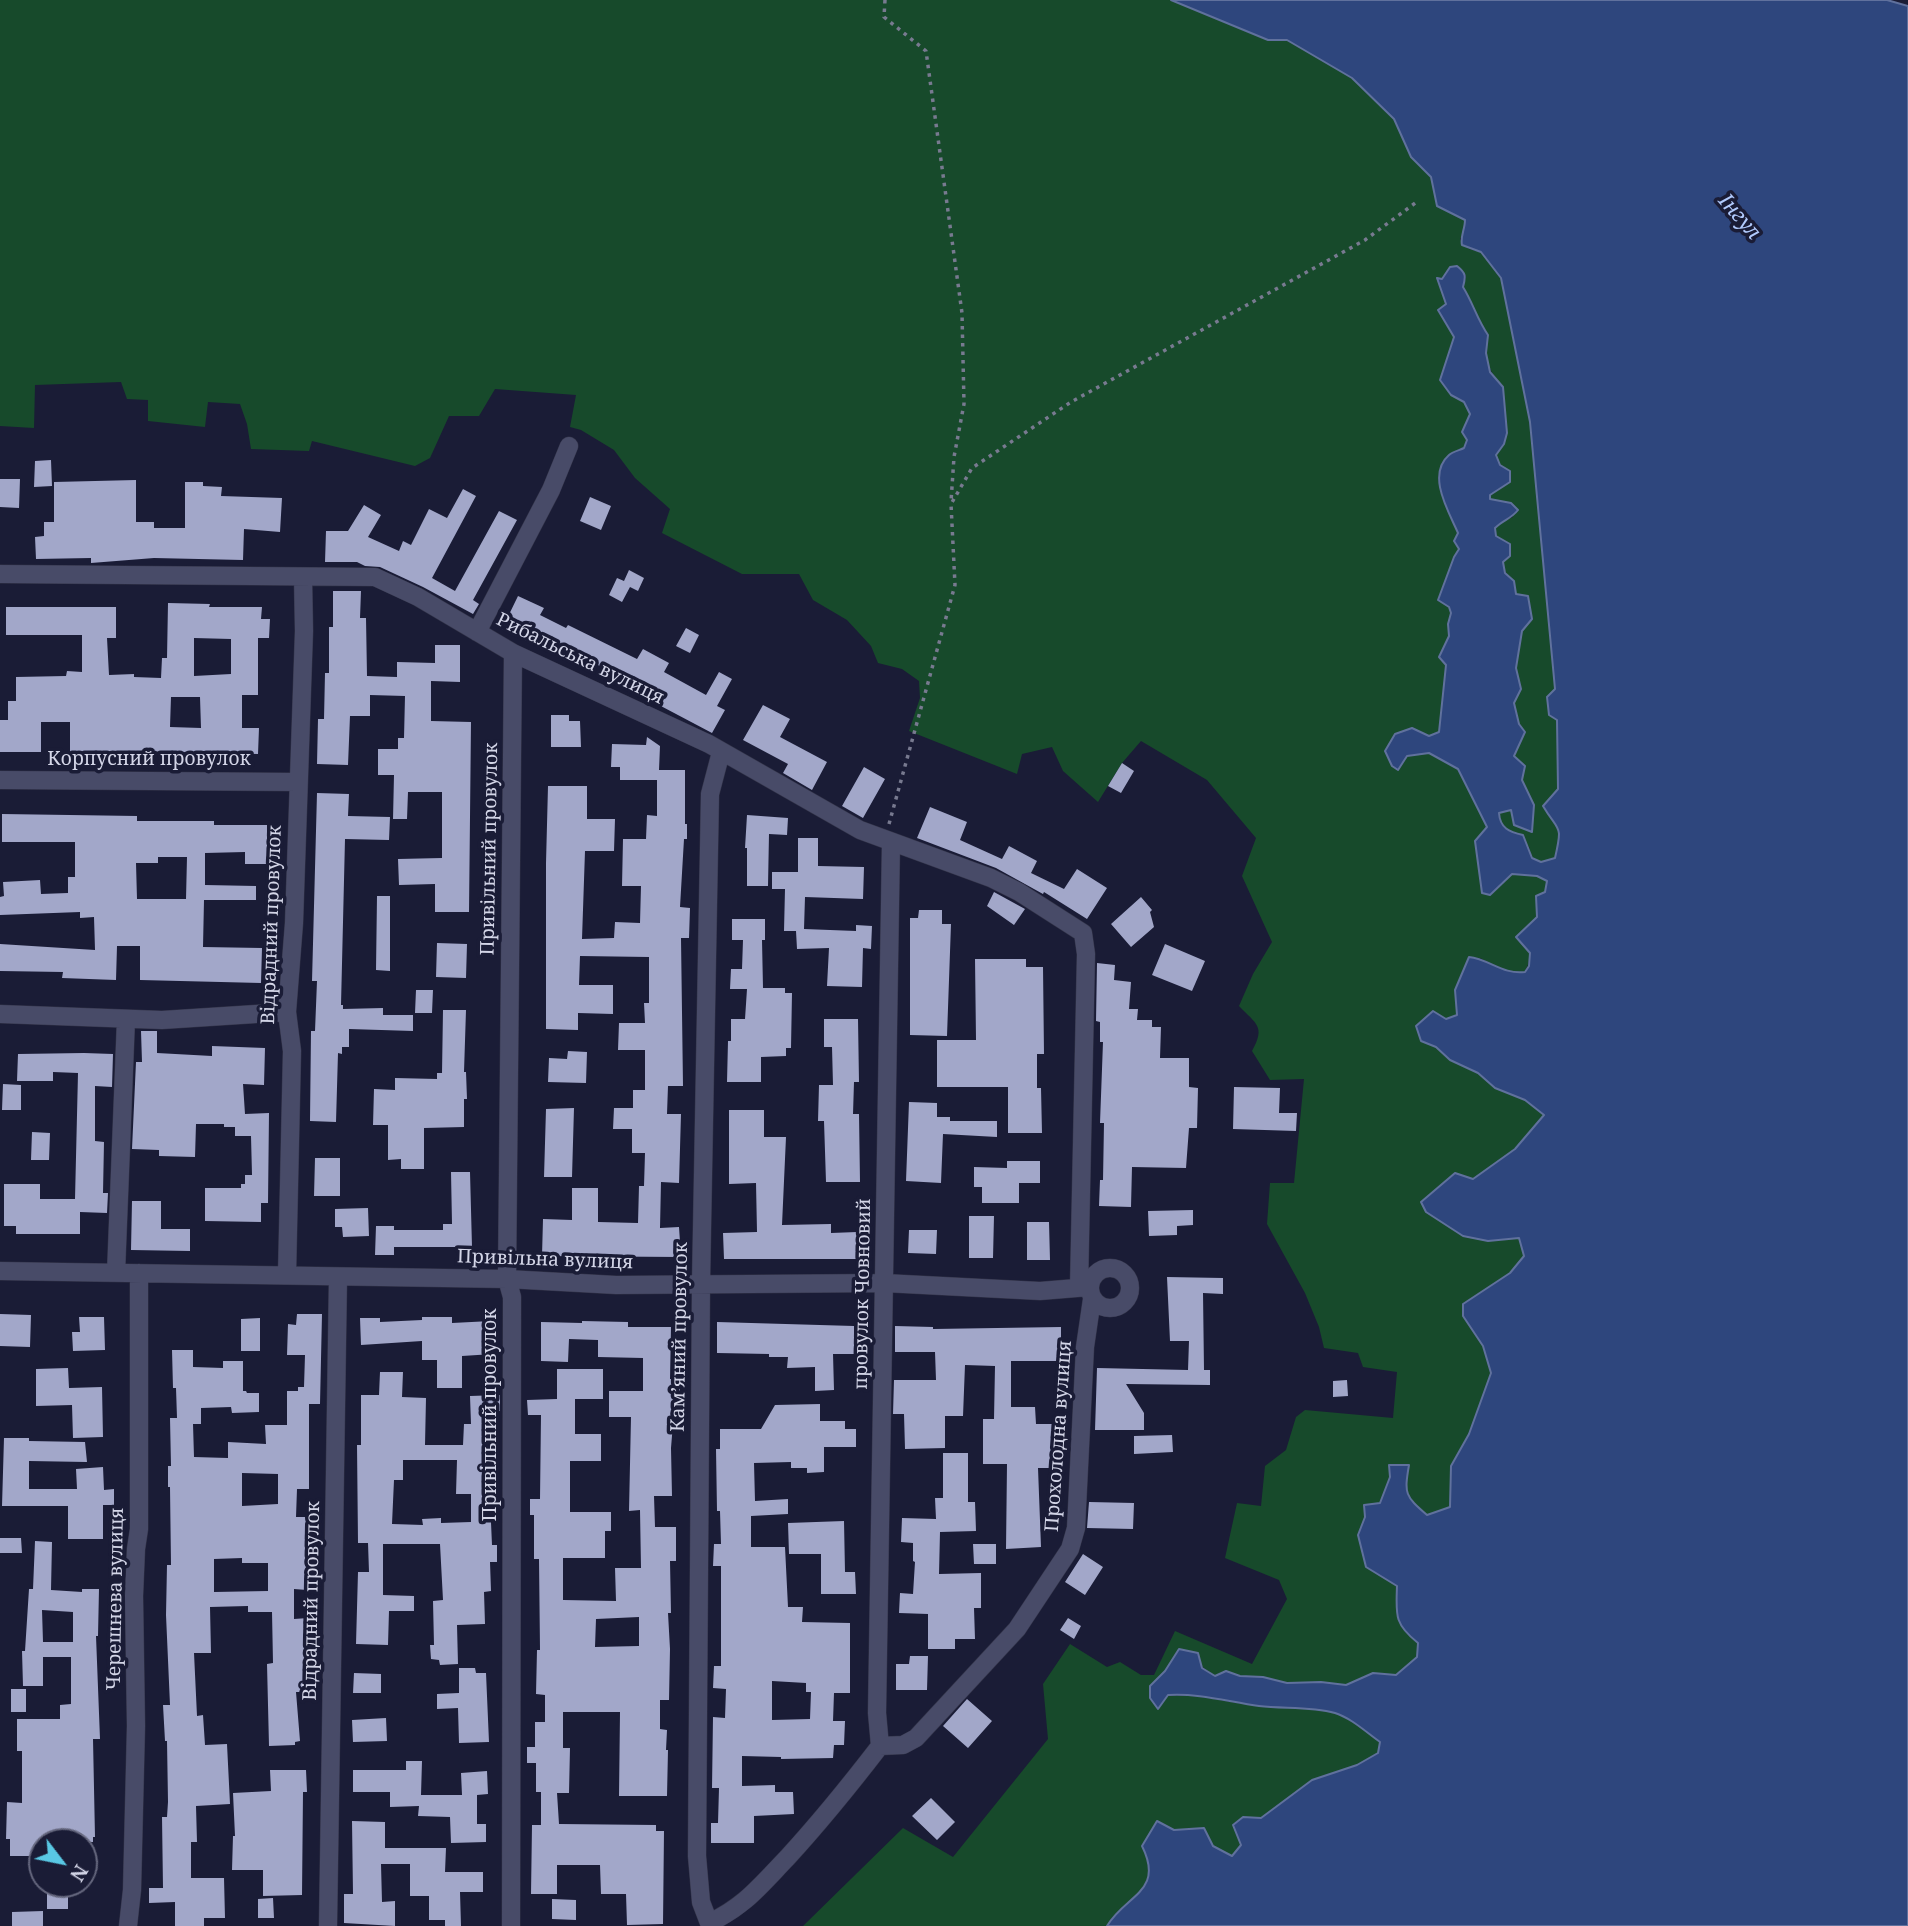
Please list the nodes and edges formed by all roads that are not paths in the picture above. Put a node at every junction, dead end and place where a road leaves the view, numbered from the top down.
1 (569, 446) dead end
2 (0, 574) edge
3 (303, 577) junction
4 (477, 632) junction
5 (513, 653) junction
6 (720, 752) junction
7 (0, 780) edge
8 (298, 782) junction
9 (887, 840) junction
10 (1086, 954) joint
11 (287, 1012) junction
12 (0, 1014) edge
13 (126, 1019) junction
14 (0, 1271) edge
15 (116, 1273) junction
16 (139, 1273) junction
17 (287, 1275) junction
18 (338, 1277) junction
19 (507, 1279) junction
20 (701, 1283) junction
21 (884, 1283) junction
22 (1087, 1291) junction
23 (880, 1746) junction
24 (709, 1925) edge
25 (128, 1926) edge
26 (328, 1926) edge
27 (511, 1926) edge

1 - 4 street
2 - 3 street, Рибальська вулиця
3 - 4 street, Рибальська вулиця
3 - 8 street, Відрадний провулок
4 - 5 street, Рибальська вулиця
5 - 6 street, Рибальська вулиця
5 - 19 street, Привільний провулок
6 - 9 street, Рибальська вулиця
6 - 20 street, Камʼяний провулок
7 - 8 street, Корпусний провулок
8 - 11 street, Відрадний провулок
9 - 10 street, Рибальська вулиця
9 - 21 street, провулок Човновий
10 - 22 street, Прохолодна вулиця
11 - 13 street
11 - 17 street, Відрадний провулок
12 - 13 street
13 - 15 street
14 - 15 street, Привільна вулиця
15 - 16 street, Привільна вулиця
16 - 17 street, Привільна вулиця
16 - 25 street, Черешнева вулиця
17 - 18 street, Привільна вулиця
18 - 19 street, Привільна вулиця
18 - 26 street, Відрадний провулок
19 - 20 street, Привільна вулиця
19 - 27 street, Привільний провулок
20 - 21 street, Привільна вулиця
20 - 24 street, Камʼяний провулок
21 - 22 street, Привільна вулиця
21 - 23 street, провулок Човновий
22 - 23 street, Прохолодна вулиця
23 - 24 street

